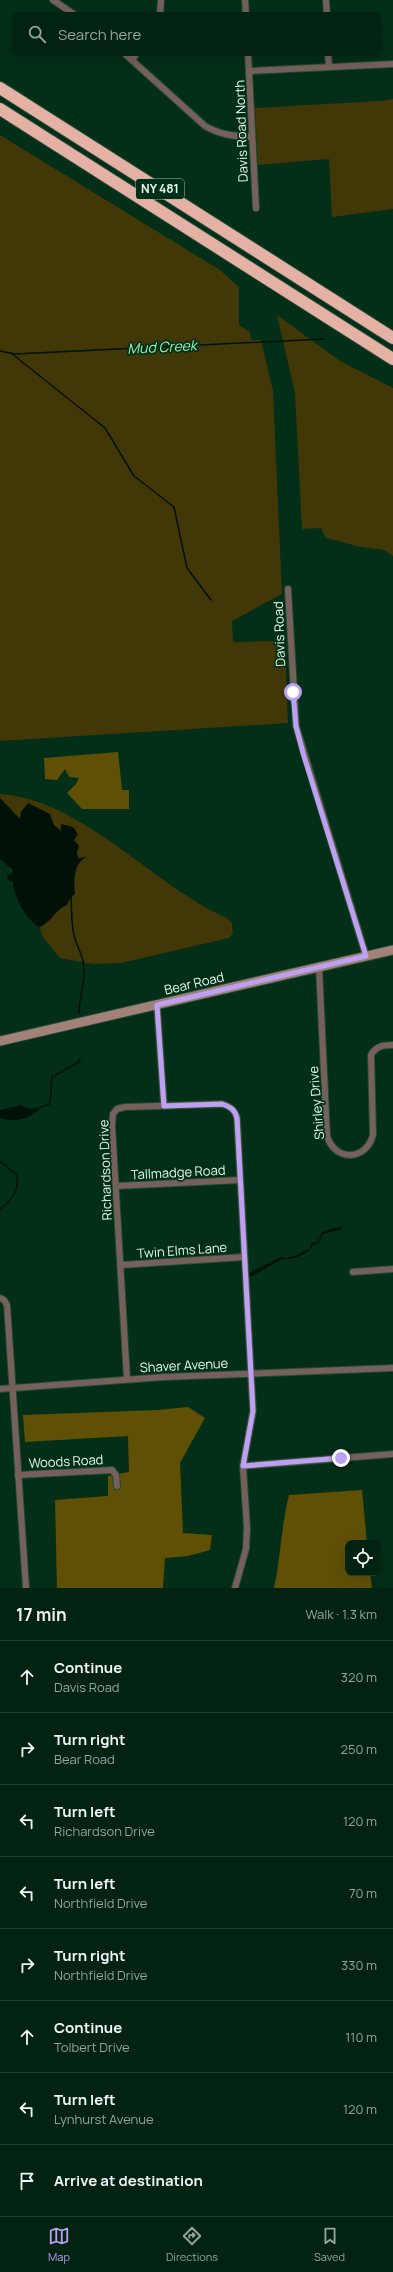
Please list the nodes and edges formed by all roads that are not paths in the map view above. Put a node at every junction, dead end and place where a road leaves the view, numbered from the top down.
1 (53, 0) edge
2 (161, 0) edge
3 (245, 0) edge
4 (326, 0) edge
5 (71, 12) edge
6 (160, 12) edge
7 (246, 12) edge
8 (327, 12) edge
9 (127, 56) edge
10 (135, 56) edge
11 (248, 56) edge
12 (328, 56) edge
13 (132, 60) junction
14 (393, 64) edge
15 (329, 67) junction
16 (249, 71) junction
17 (0, 88) edge
18 (0, 109) edge
19 (251, 137) junction
20 (256, 208) dead end
21 (393, 338) edge
22 (393, 359) edge
23 (288, 588) dead end
24 (393, 950) edge
25 (366, 956) junction
26 (319, 967) junction
27 (157, 1005) junction
28 (0, 1041) edge
29 (393, 1045) edge
30 (164, 1106) junction
31 (240, 1180) junction
32 (116, 1186) junction
33 (244, 1257) junction
34 (121, 1265) junction
35 (393, 1269) edge
36 (353, 1272) dead end
37 (2, 1299) edge
38 (393, 1368) edge
39 (251, 1373) junction
40 (127, 1380) junction
41 (13, 1388) junction
42 (0, 1389) edge
43 (393, 1454) edge
44 (243, 1466) junction
45 (18, 1475) junction
46 (117, 1486) dead end
47 (26, 1588) edge
48 (235, 1588) edge

1 - 5 street
2 - 6 street
3 - 7 street
4 - 8 street
9 - 13 street
10 - 13 street
11 - 16 street, Davis Road North
12 - 15 street
13 - 19 street
14 - 15 street
15 - 16 street
16 - 19 street, Davis Road North
17 - 21 highway, NY 481
18 - 22 highway, NY 481
19 - 20 street, Davis Road North
23 - 25 street, Davis Road
24 - 25 main road, Bear Road
25 - 26 main road, Bear Road
26 - 27 main road, Bear Road
26 - 29 street, Shirley Drive
27 - 28 main road, Bear Road
27 - 30 street
30 - 31 street
30 - 32 street, Richardson Drive
31 - 32 street, Tallmadge Road
31 - 33 street
32 - 34 street, Richardson Drive
33 - 34 street, Twin Elms Lane
33 - 39 street
34 - 40 street, Richardson Drive
35 - 36 street
37 - 41 street
38 - 39 street, Shaver Avenue
39 - 40 street, Shaver Avenue
39 - 44 street
40 - 41 street, Shaver Avenue
41 - 42 street, Shaver Avenue
41 - 45 street
43 - 44 street
44 - 48 street
45 - 46 street, Woods Road
45 - 47 street

